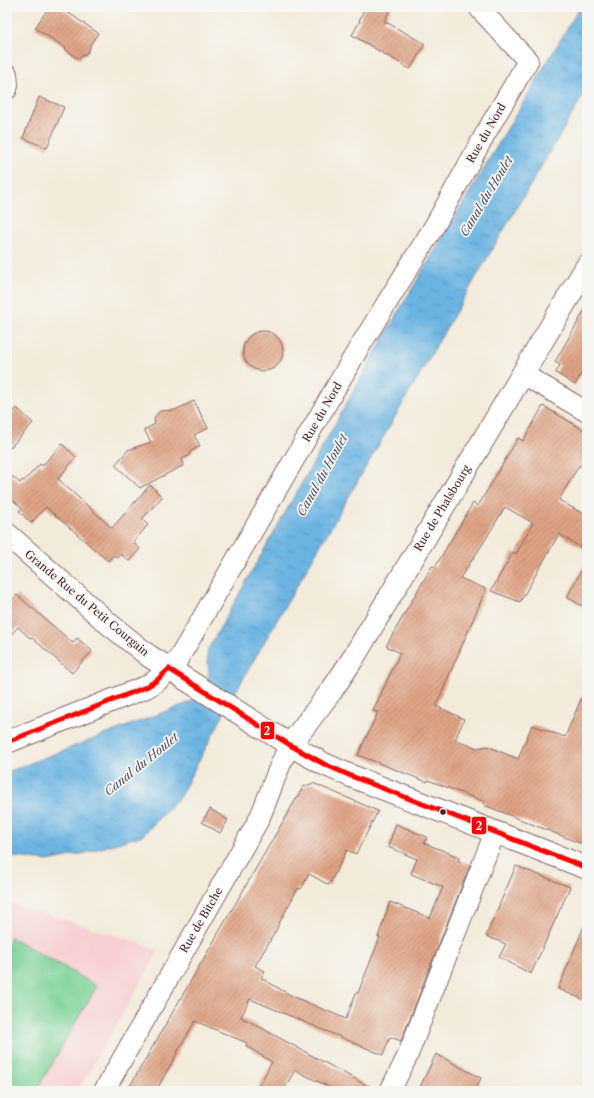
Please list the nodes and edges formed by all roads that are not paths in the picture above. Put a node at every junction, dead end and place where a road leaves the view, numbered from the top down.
1 (480, 9) dead end
2 (7, 74) edge
3 (7, 89) edge
4 (587, 266) edge
5 (522, 374) junction
6 (587, 412) edge
7 (7, 534) edge
8 (169, 670) junction
9 (7, 742) edge
10 (290, 745) junction
11 (495, 832) junction
12 (587, 868) edge
13 (104, 1091) edge
14 (390, 1091) edge

1 - 8 street, Rue du Nord
2 - 3 street
4 - 5 street, Rue de Phalsbourg
5 - 6 street
5 - 10 street, Rue de Phalsbourg
7 - 8 street, Grande Rue du Petit Courgain
8 - 9 street, Rue du Nord
8 - 10 street, Grande Rue du Petit Courgain
10 - 11 street, Grande Rue du Petit Courgain
10 - 13 street, Rue de Bitche
11 - 12 street, Grande Rue du Petit Courgain
11 - 14 street

